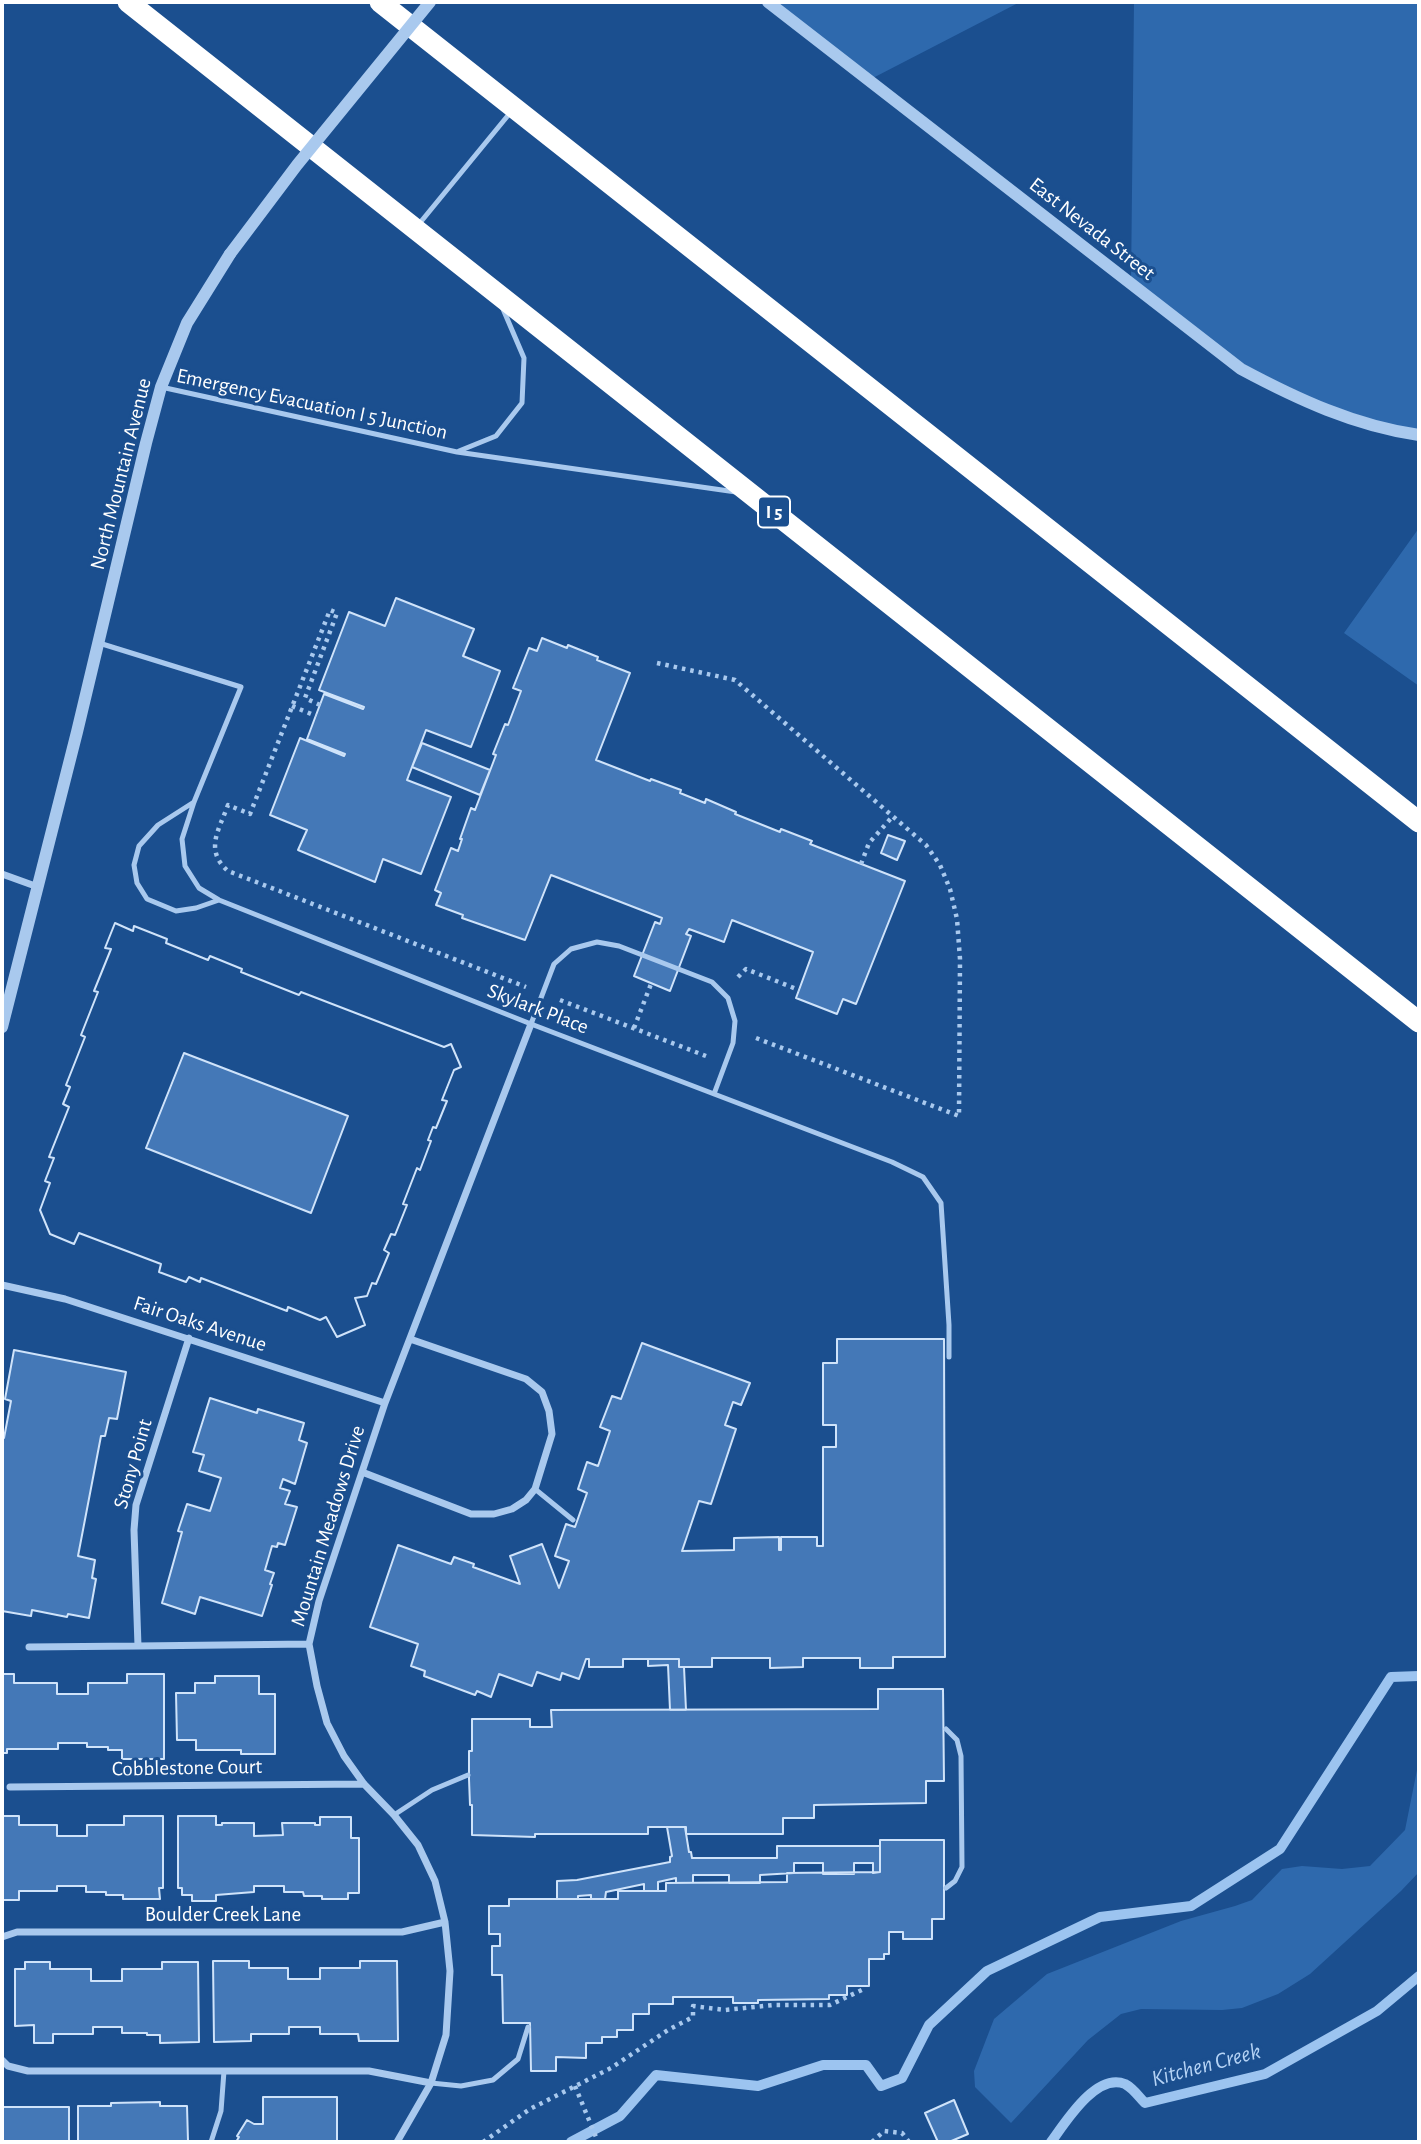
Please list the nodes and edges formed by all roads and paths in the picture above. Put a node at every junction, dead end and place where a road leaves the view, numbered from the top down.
1 (128, 2) edge
2 (380, 2) edge
3 (430, 2) edge
4 (768, 2) edge
5 (514, 108) junction
6 (415, 229) junction
7 (497, 294) junction
8 (162, 387) junction
9 (1419, 435) edge
10 (457, 452) junction
11 (750, 494) junction
12 (99, 643) junction
13 (657, 663) dead end
14 (320, 705) dead end
15 (292, 706) junction
16 (316, 716) dead end
17 (194, 802) junction
18 (893, 816) junction
19 (1419, 822) edge
20 (861, 864) dead end
21 (2, 874) edge
22 (38, 888) junction
23 (219, 901) junction
24 (738, 977) dead end
25 (651, 984) dead end
26 (799, 990) dead end
27 (543, 993) junction
28 (1419, 1022) edge
29 (531, 1024) junction
30 (2, 1027) edge
31 (634, 1028) junction
32 (756, 1038) dead end
33 (726, 1064) junction
34 (715, 1094) junction
35 (2, 1286) edge
36 (189, 1338) junction
37 (410, 1339) junction
38 (949, 1357) dead end
39 (385, 1403) junction
40 (362, 1472) junction
41 (535, 1489) junction
42 (573, 1520) dead end
43 (309, 1644) junction
44 (138, 1646) junction
45 (29, 1647) dead end
46 (946, 1729) dead end
47 (468, 1775) dead end
48 (364, 1784) junction
49 (9, 1787) dead end
50 (394, 1815) junction
51 (946, 1888) dead end
52 (445, 1922) junction
53 (2, 1937) edge
54 (866, 1988) dead end
55 (527, 2027) dead end
56 (2, 2060) edge
57 (224, 2071) junction
58 (431, 2083) junction
59 (575, 2086) junction
60 (211, 2142) edge
61 (397, 2142) edge
62 (483, 2142) edge
63 (598, 2142) edge
64 (872, 2142) edge
65 (909, 2142) edge

1 - 6 highway, I 5
2 - 5 highway
3 - 8 street, North Mountain Avenue, bridge
4 - 9 street, East Nevada Street
5 - 6 lane
5 - 19 highway
6 - 7 highway, I 5
7 - 10 lane, Emergency Evacuation I 5 Junction
7 - 11 highway, I 5
8 - 10 lane, Emergency Evacuation I 5 Junction
8 - 12 street, North Mountain Avenue
10 - 11 lane, Emergency Evacuation I 5 Junction
11 - 28 highway, I 5
12 - 17 lane
12 - 22 street, North Mountain Avenue
13 - 18 path
14 - 15 path
15 - 16 path
15 - 27 path
17 - 23 lane, Skylark Place
17 - 23 lane
18 - 20 path
18 - 32 path
21 - 22 street
22 - 30 street, North Mountain Avenue
23 - 29 lane, Skylark Place
24 - 26 path
25 - 31 path
27 - 29 lane
27 - 31 path
27 - 33 lane
29 - 34 lane, Skylark Place
29 - 37 street, Mountain Meadows Drive
31 - 33 path
33 - 34 lane
34 - 38 lane, Skylark Place
35 - 36 street, Fair Oaks Avenue
36 - 39 street, Fair Oaks Avenue
36 - 44 street, Stony Point
37 - 39 street, Mountain Meadows Drive
37 - 41 street
39 - 40 street, Mountain Meadows Drive
40 - 41 street
40 - 43 street, Mountain Meadows Drive
41 - 42 lane
43 - 44 street
43 - 48 street, Mountain Meadows Drive
44 - 45 street
46 - 51 lane
47 - 50 lane
48 - 49 street, Cobblestone Court
48 - 50 street, Mountain Meadows Drive
50 - 52 street, Mountain Meadows Drive
52 - 53 street, Boulder Creek Lane
52 - 58 street, Mountain Meadows Drive
54 - 59 path
55 - 58 lane
56 - 57 street
57 - 58 street
57 - 60 lane
58 - 61 street, Mountain Meadows Drive
59 - 62 path
59 - 63 path
64 - 65 path

